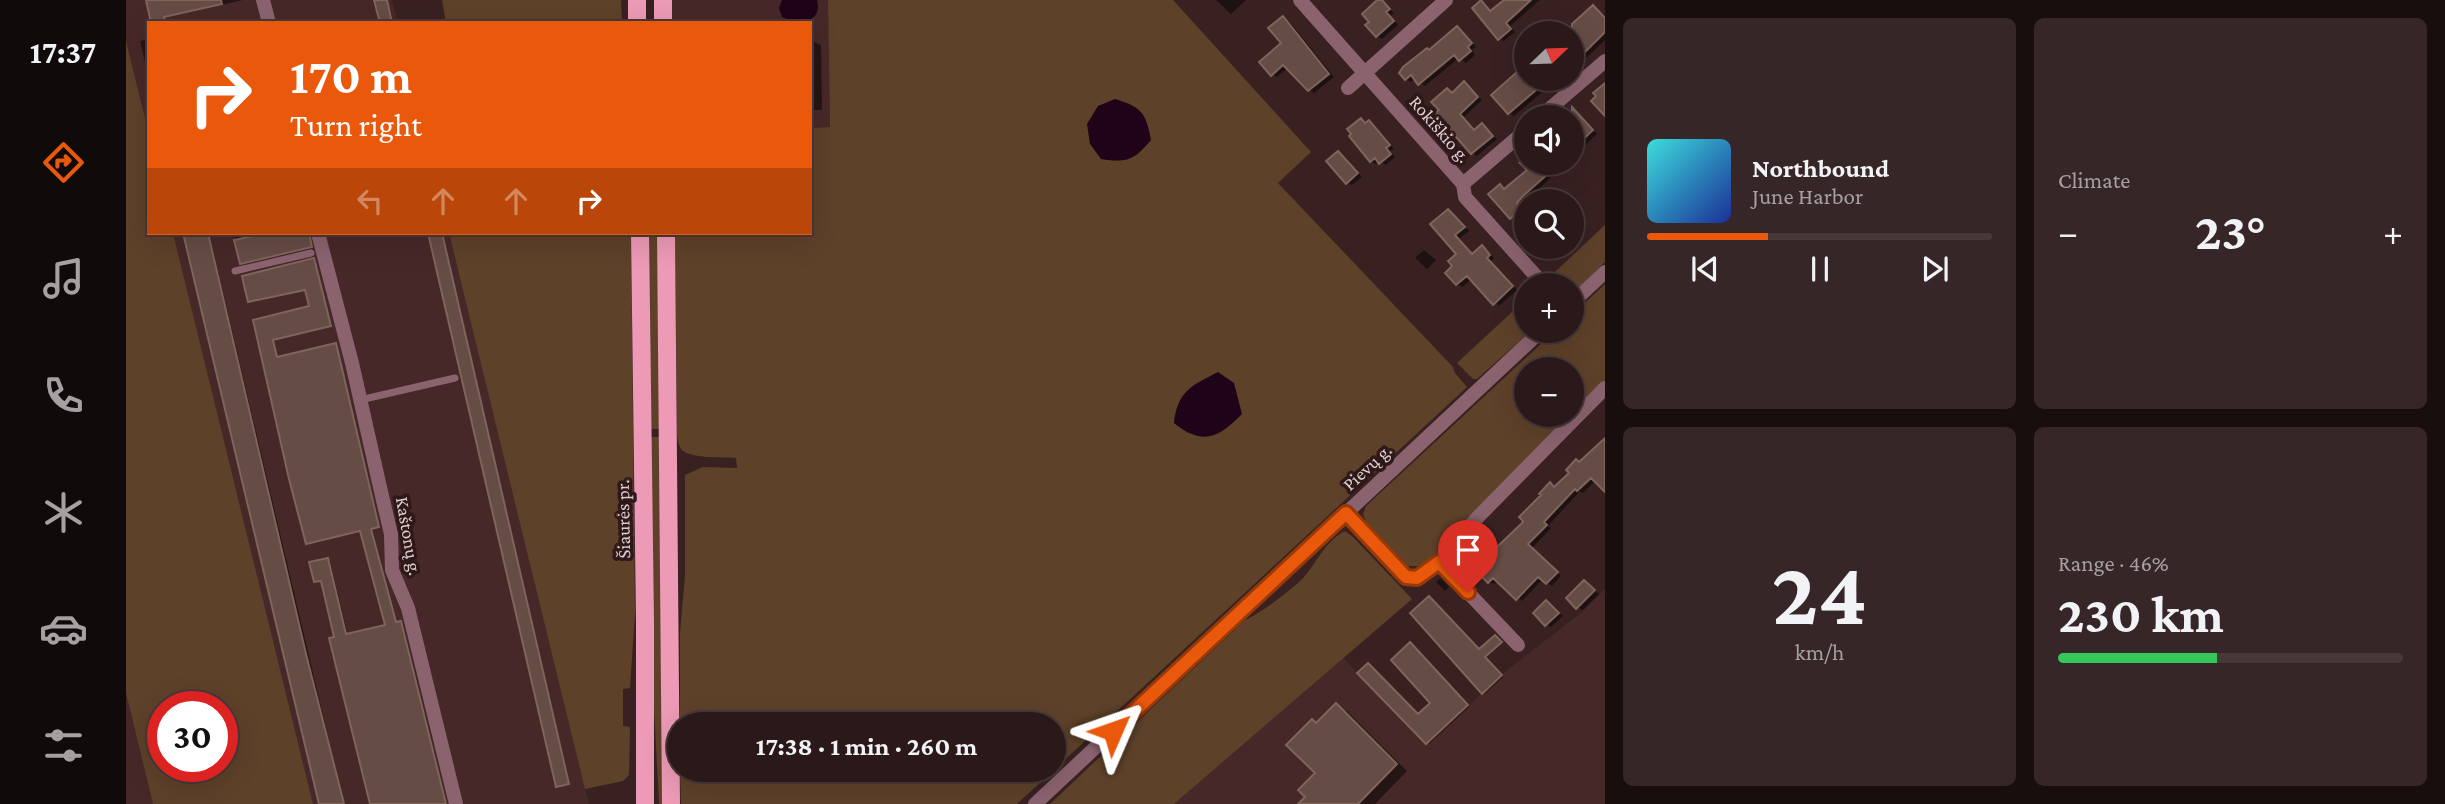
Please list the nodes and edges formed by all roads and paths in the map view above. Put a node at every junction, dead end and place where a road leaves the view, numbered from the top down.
1 (263, 0) edge
2 (637, 0) edge
3 (663, 0) edge
4 (1300, 0) edge
5 (1446, 0) edge
6 (268, 21) edge
7 (638, 21) edge
8 (663, 21) edge
9 (1605, 61) edge
10 (1365, 72) junction
11 (1348, 88) dead end
12 (1555, 105) edge
13 (1514, 140) edge
14 (1463, 184) junction
15 (318, 235) edge
16 (640, 235) edge
17 (666, 235) edge
18 (311, 253) dead end
19 (235, 271) dead end
20 (1605, 272) edge
21 (1533, 273) edge
22 (1584, 292) edge
23 (1528, 343) edge
24 (455, 378) dead end
25 (1605, 388) edge
26 (359, 400) junction
27 (1346, 513) junction
28 (1439, 562) junction
29 (1518, 645) dead end
30 (456, 804) edge
31 (645, 804) edge
32 (671, 804) edge
33 (1035, 804) edge

1 - 6 street
2 - 7 main road
3 - 8 main road
4 - 10 street, Rokiškio g.
5 - 10 street
9 - 12 street
10 - 11 street
10 - 14 street, Rokiškio g.
13 - 14 street
14 - 21 street, Rokiškio g.
15 - 26 street, Kaštonų g.
16 - 31 main road, Šiaurės pr.
17 - 32 main road
18 - 19 lane
20 - 22 street
23 - 27 street, Pievų g.
24 - 26 lane
25 - 28 street
26 - 30 street, Kaštonų g.
27 - 28 street
27 - 33 street, Pievų g.
28 - 29 street

